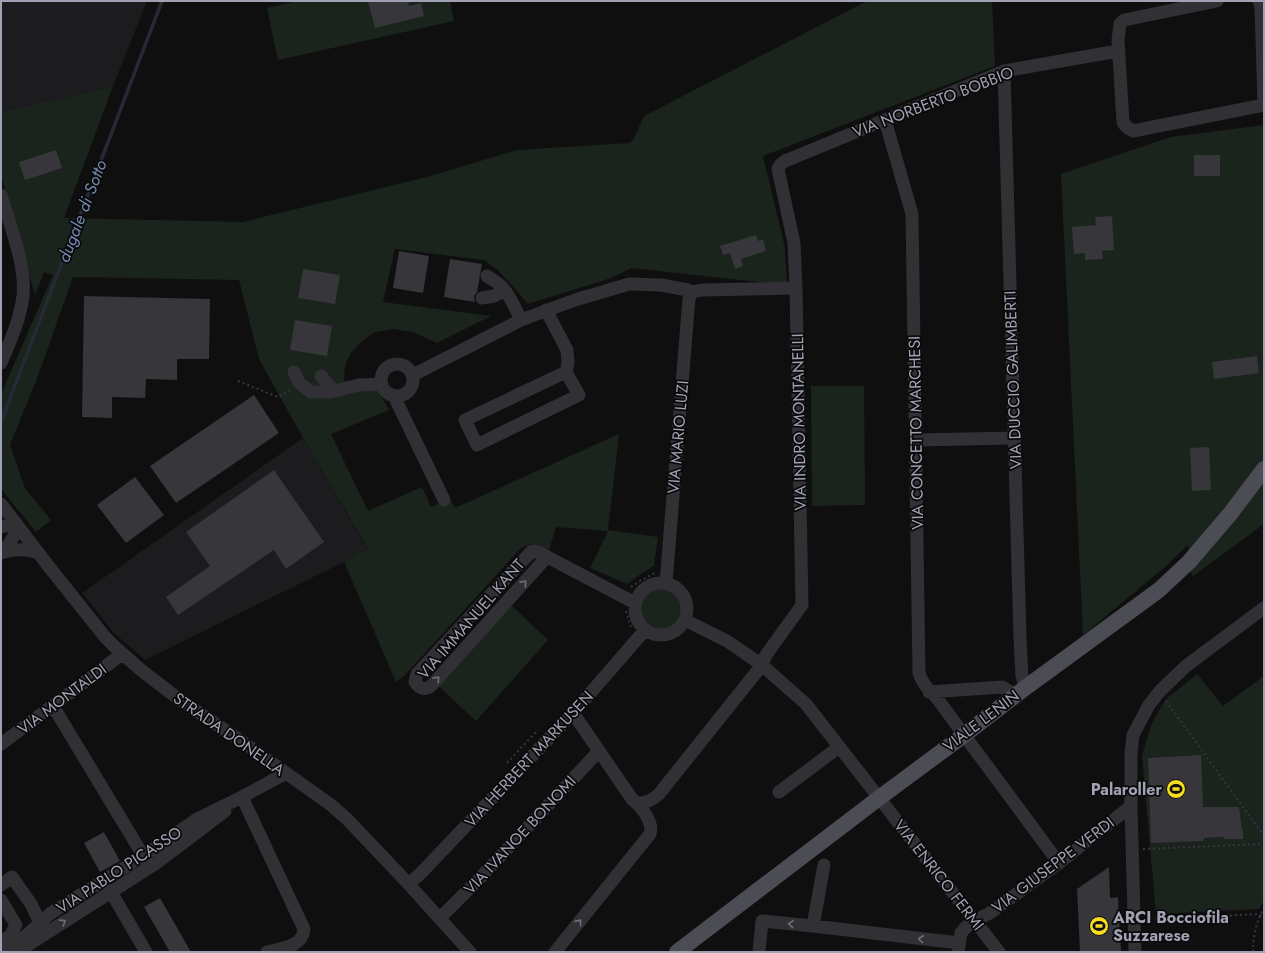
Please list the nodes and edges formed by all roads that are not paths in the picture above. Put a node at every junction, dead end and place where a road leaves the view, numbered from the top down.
1 (1217, 1) edge
2 (1259, 1) edge
3 (1118, 50) junction
4 (1004, 71) junction
5 (885, 120) junction
6 (778, 169) joint
7 (1, 194) edge
8 (487, 276) dead end
9 (796, 288) junction
10 (504, 290) junction
11 (692, 292) junction
12 (482, 298) dead end
13 (546, 310) junction
14 (521, 320) junction
15 (1, 363) edge
16 (566, 372) junction
17 (413, 375) junction
18 (321, 376) dead end
19 (296, 378) road end
20 (381, 384) junction
21 (337, 391) junction
22 (394, 396) junction
23 (1015, 438) junction
24 (916, 440) junction
25 (1264, 469) edge
26 (444, 500) dead end
27 (1, 504) edge
28 (18, 525) junction
29 (1, 527) edge
30 (1, 552) edge
31 (39, 553) junction
32 (546, 558) junction
33 (666, 583) junction
34 (635, 603) junction
35 (1264, 608) edge
36 (685, 620) junction
37 (645, 630) junction
38 (122, 654) junction
39 (762, 665) junction
40 (1021, 691) junction
41 (929, 692) junction
42 (53, 706) junction
43 (573, 713) junction
44 (964, 735) junction
45 (1, 744) edge
46 (839, 747) junction
47 (599, 751) junction
48 (286, 773) junction
49 (779, 792) dead end
50 (658, 796) junction
51 (242, 797) junction
52 (879, 798) junction
53 (637, 803) junction
54 (1131, 806) junction
55 (650, 824) junction
56 (140, 851) junction
57 (1059, 863) junction
58 (824, 865) dead end
59 (150, 867) junction
60 (409, 884) junction
61 (1, 885) edge
62 (93, 887) junction
63 (111, 892) junction
64 (1, 900) edge
65 (440, 918) junction
66 (974, 921) junction
67 (813, 926) junction
68 (43, 929) junction
69 (1, 942) edge
70 (33, 948) edge
71 (959, 948) edge
72 (467, 951) edge
73 (2, 952) edge
74 (17, 952) edge
75 (146, 952) edge
76 (269, 952) edge
77 (555, 952) edge
78 (677, 952) edge
79 (759, 952) edge
80 (999, 952) edge
81 (1135, 952) edge

1 - 3 street
2 - 3 street
3 - 4 street, VIA NORBERTO BOBBIO
4 - 5 street, VIA NORBERTO BOBBIO
4 - 23 street, VIA DUCCIO GALIMBERTI
5 - 6 street, VIA NORBERTO BOBBIO
5 - 24 street, VIA CONCETTO MARCHESI
6 - 9 street, VIA INDRO MONTANELLI
7 - 15 street
8 - 10 street
9 - 11 street
9 - 39 street, VIA INDRO MONTANELLI
10 - 12 street
10 - 14 street
11 - 13 street
11 - 33 street, VIA MARIO LUZI
13 - 14 street
13 - 16 street
14 - 17 street
16 - 16 street
17 - 20 street
17 - 22 street
18 - 21 street
19 - 21 street
20 - 21 street
20 - 22 street
22 - 26 street
23 - 24 street
23 - 40 street, VIA DUCCIO GALIMBERTI
24 - 41 street, VIA CONCETTO MARCHESI
25 - 40 main road, VIALE LENIN
27 - 28 street, STRADA DONELLA
28 - 29 street
28 - 30 street
28 - 31 street, STRADA DONELLA
30 - 31 street
31 - 38 street, STRADA DONELLA
32 -> 32 street, VIA IMMANUEL KANT
32 - 34 street, VIA IMMANUEL KANT
33 - 34 street
33 - 36 street
34 - 37 street
35 - 54 street
36 - 37 street
36 - 39 street, VIA ENRICO FERMI
37 - 43 street, VIA HERBERT MARKUSEN
38 - 42 street, VIA MONTALDI
38 - 48 street, STRADA DONELLA
39 - 46 street, VIA ENRICO FERMI
39 - 50 street, VIA INDRO MONTANELLI
40 - 41 street
40 - 44 main road, VIALE LENIN
41 - 44 street, VIA CONCETTO MARCHESI
42 - 45 street, VIA MONTALDI
42 - 56 street
43 - 47 street
43 - 60 street, VIA HERBERT MARKUSEN
44 - 52 main road, VIALE LENIN
44 - 57 street, VIA CONCETTO MARCHESI
46 - 49 street
46 - 52 street, VIA ENRICO FERMI
47 - 53 street
47 - 65 street, VIA IVANOE BONOMI
48 - 51 street, VIA PABLO PICASSO
48 - 60 street, STRADA DONELLA
50 - 53 street
50 - 55 street
51 - 56 street, VIA PABLO PICASSO
51 - 59 street, VIA PABLO PICASSO
51 - 76 street
52 - 66 street, VIA ENRICO FERMI
52 - 78 main road, VIALE LENIN
53 - 55 street
54 - 57 street, VIA GIUSEPPE VERDI
54 - 81 street
77 -> 55 street
56 - 59 street
56 - 62 street, VIA PABLO PICASSO
56 - 63 street
57 - 66 street, VIA GIUSEPPE VERDI
58 - 67 street
59 - 63 street, VIA PABLO PICASSO
60 - 65 street, STRADA DONELLA
61 - 68 street
62 - 63 street
62 - 68 street, VIA PABLO PICASSO
68 -> 63 street, VIA PABLO PICASSO
63 - 75 street
64 - 69 street
65 - 72 street, STRADA DONELLA
66 - 71 street, VIA GIUSEPPE VERDI
66 - 80 street, VIA ENRICO FERMI
71 -> 67 street
67 -> 79 street
68 - 70 street, VIA PABLO PICASSO
68 - 73 street, VIA PABLO PICASSO
70 - 74 street, VIA PABLO PICASSO

